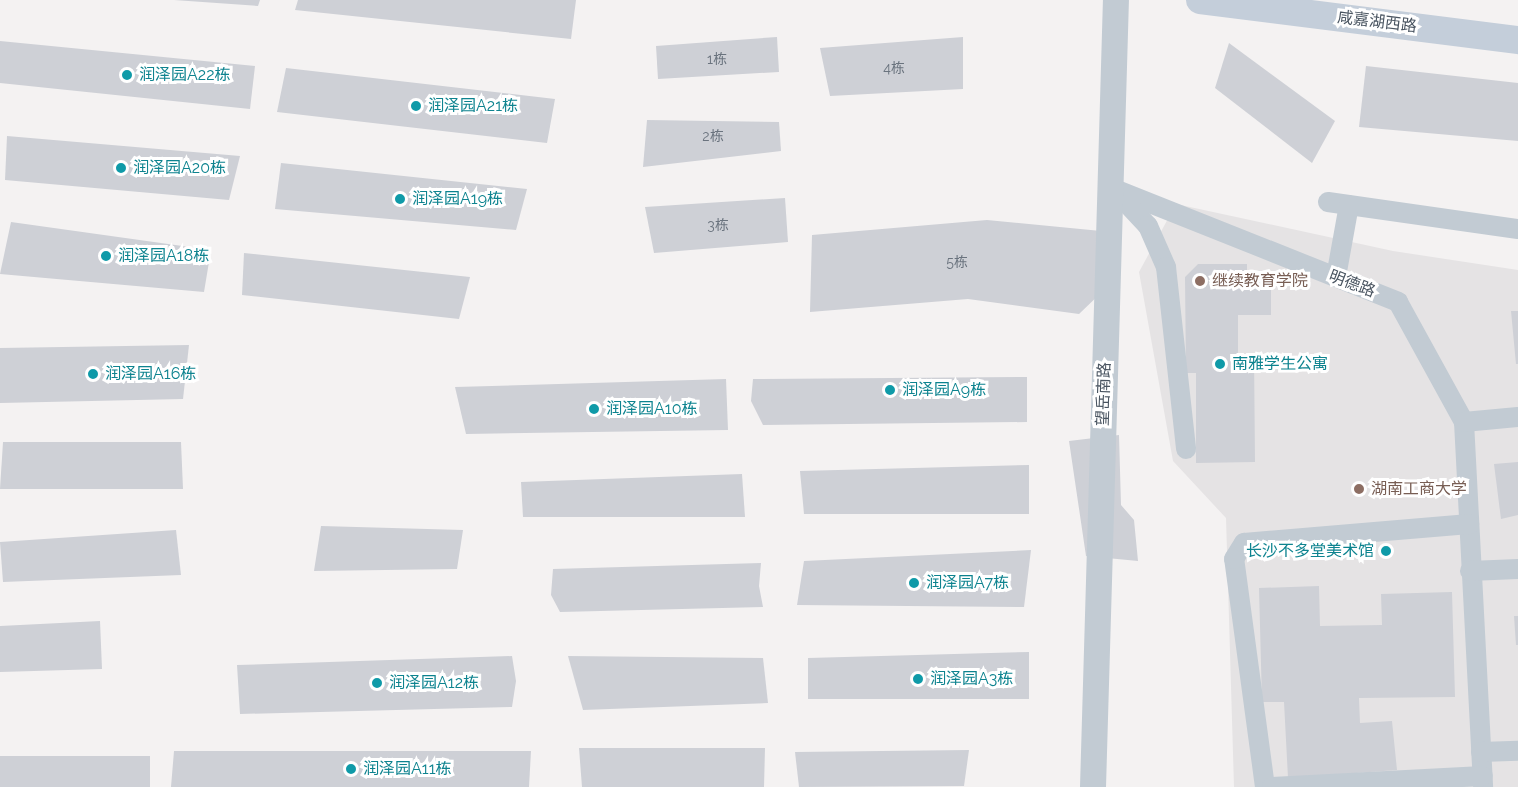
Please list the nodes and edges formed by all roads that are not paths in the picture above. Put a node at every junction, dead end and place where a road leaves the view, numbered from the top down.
1 (1116, 0) edge
2 (1200, 0) edge
3 (1518, 40) edge
4 (1113, 188) junction
5 (1328, 202) dead end
6 (1349, 205) junction
7 (1518, 230) edge
8 (1336, 278) junction
9 (1518, 417) edge
10 (1464, 422) junction
11 (1186, 449) dead end
12 (1469, 524) junction
13 (1518, 569) edge
14 (1470, 572) junction
15 (1518, 751) edge
16 (1481, 752) junction
17 (1483, 782) edge
18 (1093, 787) edge
19 (1266, 787) edge
20 (1272, 787) edge

1 - 4 street, 望岳南路
2 - 3 main road, 咸嘉湖西路
4 - 8 street, 明德路
4 - 11 street
4 - 18 street, 望岳南路
5 - 6 street
6 - 7 street
6 - 8 street
8 - 10 street, 明德路
9 - 10 street
10 - 12 street
12 - 14 street
12 - 19 street
13 - 14 street
14 - 16 street
15 - 16 street
16 - 17 street
17 - 20 street

